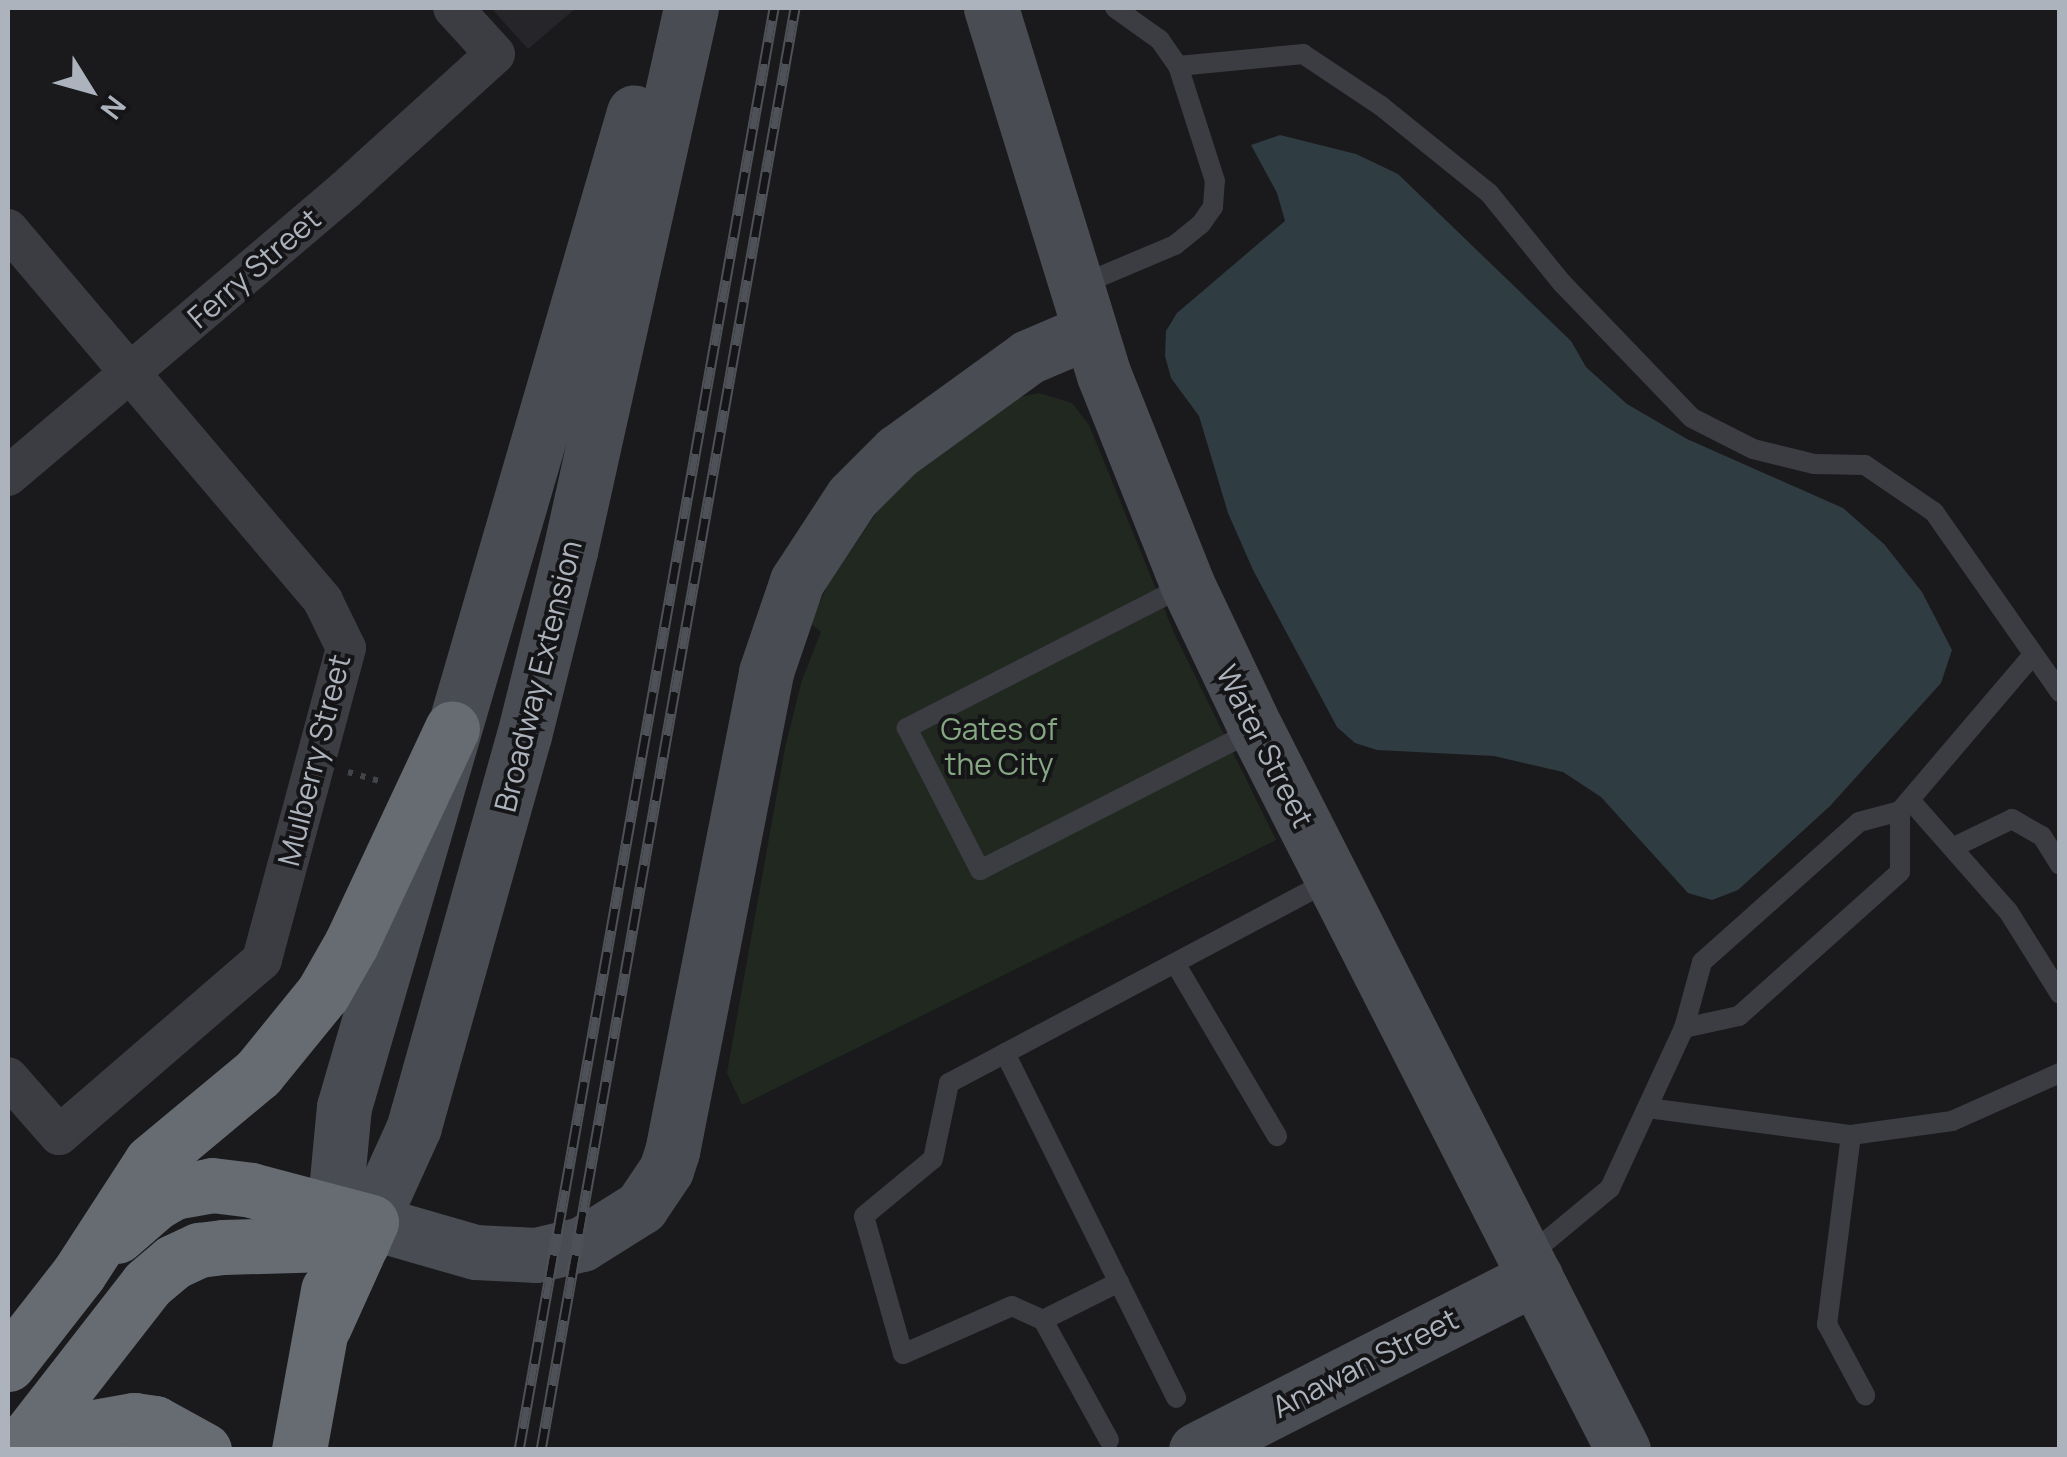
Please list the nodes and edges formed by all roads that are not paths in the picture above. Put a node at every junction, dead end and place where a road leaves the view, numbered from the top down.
1 (453, 8) edge
2 (669, 8) edge
3 (691, 8) edge
4 (991, 8) edge
5 (1116, 8) edge
6 (1178, 66) junction
7 (8, 229) edge
8 (1081, 309) junction
9 (130, 373) junction
10 (8, 476) edge
11 (1188, 584) junction
12 (2033, 654) junction
13 (2060, 692) edge
14 (452, 728) junction
15 (1256, 730) junction
16 (1905, 805) junction
17 (1954, 848) junction
18 (2060, 865) edge
19 (1332, 879) junction
20 (1175, 963) junction
21 (2060, 994) edge
22 (1684, 1028) junction
23 (1005, 1053) junction
24 (2060, 1072) edge
25 (8, 1077) edge
26 (1648, 1108) junction
27 (1851, 1135) junction
28 (1278, 1136) dead end
29 (350, 1230) junction
30 (1530, 1268) junction
31 (79, 1273) junction
32 (1118, 1282) junction
33 (1043, 1320) junction
34 (8, 1364) edge
35 (1865, 1395) dead end
36 (1176, 1398) dead end
37 (1109, 1440) dead end
38 (18, 1450) edge
39 (58, 1450) edge
40 (204, 1450) edge
41 (299, 1450) edge
42 (1196, 1450) edge
43 (1623, 1450) edge

1 - 9 street, Ferry Street
2 - 14 street, Broadway Extension
3 - 29 street, Broadway Extension
4 - 8 street, Water Street
5 - 6 lane
6 - 8 lane
6 - 12 lane
7 - 9 street, Mulberry Street
8 - 11 street, Water Street
8 - 29 street
9 - 10 street, Ferry Street
9 - 25 street, Mulberry Street
11 - 15 street, Water Street
11 - 15 lane
12 - 13 lane
12 - 16 lane
14 - 29 street, Broadway Extension
14 - 31 highway
15 - 19 street, Water Street
16 - 17 lane
16 - 22 lane
16 - 22 lane
17 - 18 lane
17 - 21 lane
19 - 20 lane
19 - 30 street, Water Street
20 - 23 lane
20 - 28 lane
22 - 26 lane
23 - 32 lane
23 - 33 lane
24 - 27 lane
26 - 27 lane
26 - 30 lane
27 - 35 lane
29 - 31 highway
29 - 38 highway
29 - 41 highway, Broadway Extension
30 - 42 street, Anawan Street
30 - 43 street, Water Street
31 - 34 highway
32 - 33 lane
32 - 36 lane
33 - 37 lane
39 - 40 highway

